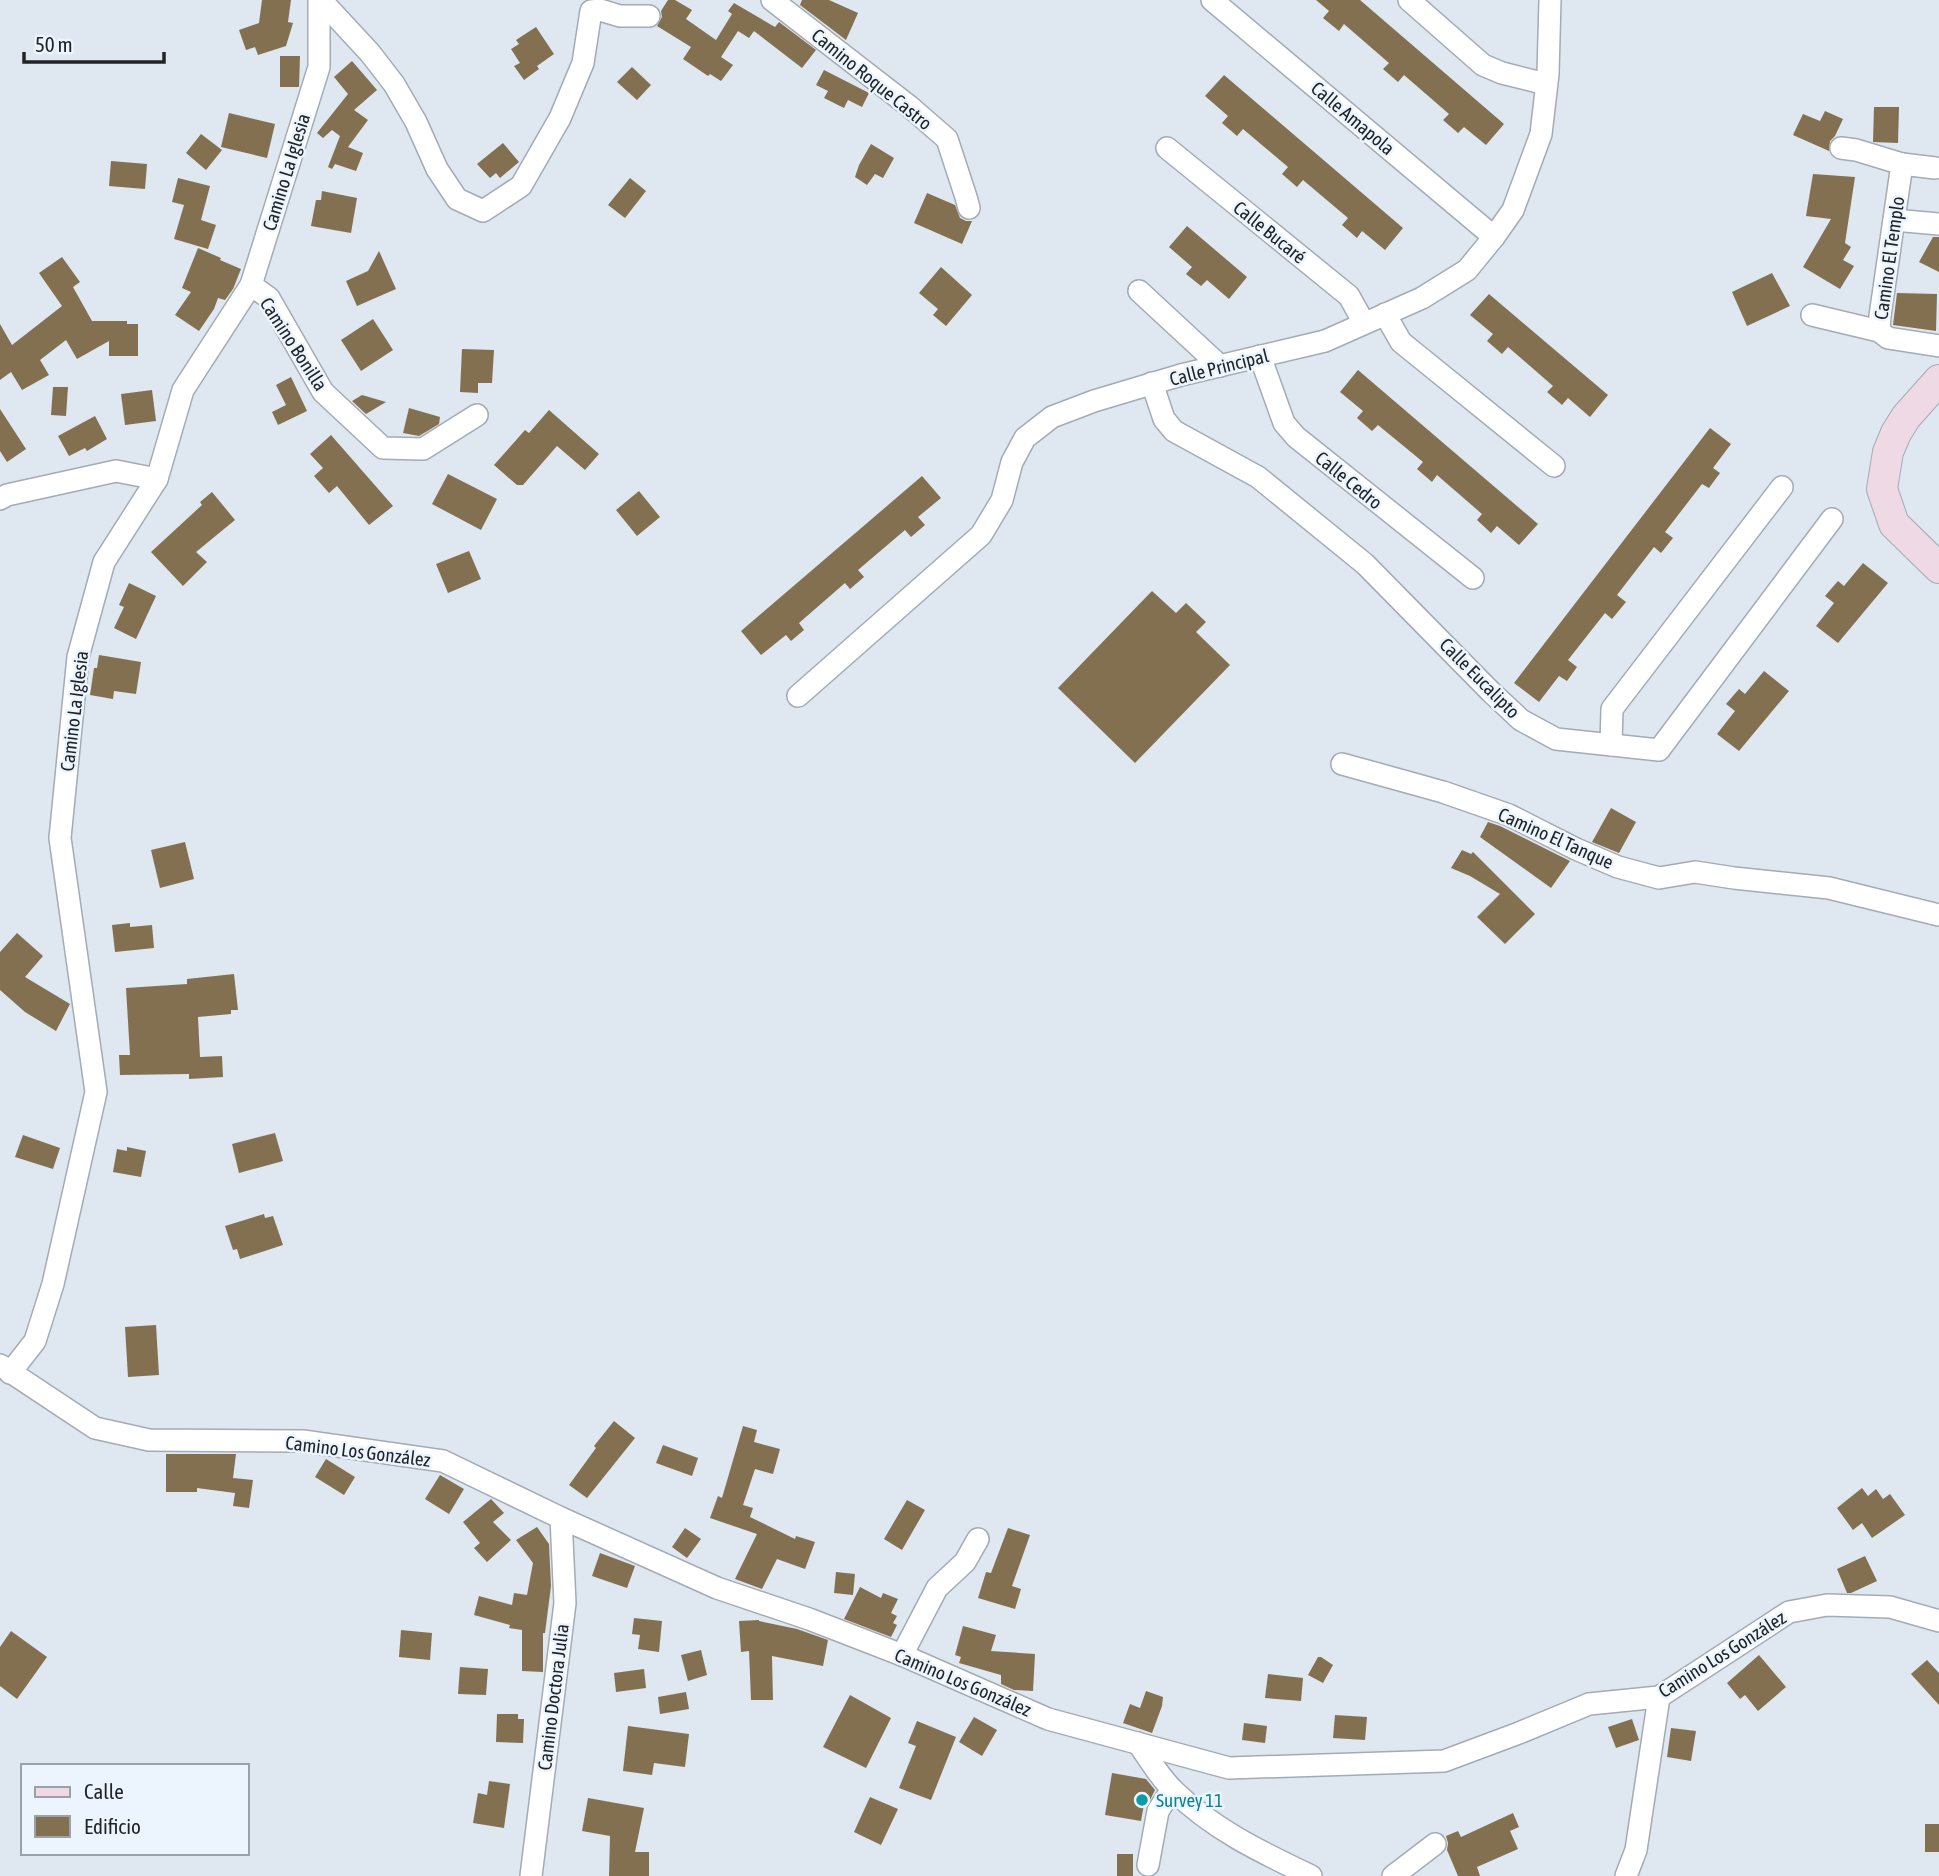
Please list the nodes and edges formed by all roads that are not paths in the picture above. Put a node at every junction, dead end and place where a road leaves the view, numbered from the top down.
1 (320, 0) edge
2 (772, 0) edge
3 (1212, 0) edge
4 (1409, 0) edge
5 (1550, 0) edge
6 (649, 16) dead end
7 (1546, 84) junction
8 (1167, 148) dead end
9 (1841, 148) dead end
10 (1902, 164) junction
11 (1935, 168) dead end
12 (968, 208) dead end
13 (1894, 220) junction
14 (1939, 224) edge
15 (1494, 237) junction
16 (251, 285) junction
17 (1139, 291) dead end
18 (1385, 314) junction
19 (1812, 315) dead end
20 (1364, 323) junction
21 (1879, 331) junction
22 (1939, 346) edge
23 (1260, 356) junction
24 (1220, 366) junction
25 (1939, 380) edge
26 (1153, 383) junction
27 (477, 415) dead end
28 (1554, 466) dead end
29 (158, 479) junction
30 (1782, 487) dead end
31 (0, 499) edge
32 (1832, 519) dead end
33 (1939, 568) edge
34 (1473, 578) dead end
35 (798, 696) dead end
36 (1611, 745) junction
37 (1342, 764) dead end
38 (1939, 915) edge
39 (5, 1369) edge
40 (561, 1518) junction
41 (978, 1539) dead end
42 (1939, 1621) edge
43 (902, 1656) junction
44 (1659, 1697) junction
45 (1138, 1743) junction
46 (1172, 1790) junction
47 (1435, 1844) dead end
48 (1148, 1864) dead end
49 (531, 1876) edge
50 (1311, 1876) edge
51 (1393, 1876) edge
52 (1626, 1876) edge

1 - 6 street
1 - 16 street, Camino La Iglesia
2 - 12 street, Camino Roque Castro
3 - 15 street, Calle Amapola
4 - 7 street
5 - 7 street, Calle Principal
7 - 15 street, Calle Principal
8 - 20 street, Calle Bucaré
9 - 10 street
10 - 11 street
10 - 13 street, Camino El Templo
13 - 14 street
13 - 21 street, Camino El Templo
15 - 18 street, Calle Principal
16 - 27 street, Camino Bonilla
16 - 29 street, Camino La Iglesia
17 - 24 street
18 - 20 street, Calle Principal
18 - 28 street
19 - 21 street
20 - 23 street, Calle Principal
21 - 22 street, Camino El Templo
23 - 24 street, Calle Principal
23 - 34 street, Calle Cedro
24 - 26 street, Calle Principal
25 - 33 street
26 - 35 street, Calle Principal
26 - 36 street, Calle Eucalipto
29 - 31 street
29 - 39 street, Camino La Iglesia
30 - 36 street
32 - 36 street, Calle Eucalipto
37 - 38 street, Camino El Tanque
39 - 40 street, Camino Los González
40 - 43 street, Camino Los González
40 - 49 street, Camino Doctora Julia
41 - 43 street
42 - 44 street, Camino Los González
43 - 45 street, Camino Los González
44 - 45 street, Camino Los González
44 - 52 street
45 - 46 street
46 - 48 street
46 - 50 street
47 - 51 street

